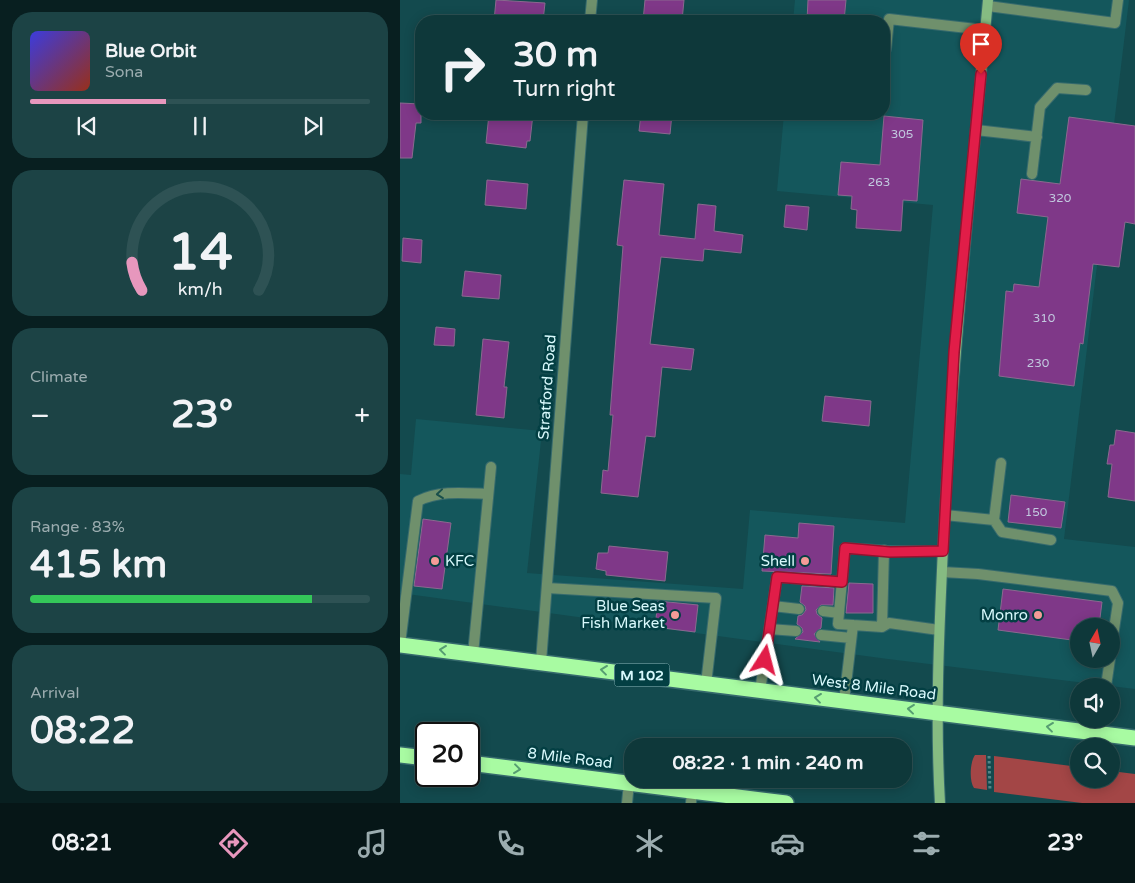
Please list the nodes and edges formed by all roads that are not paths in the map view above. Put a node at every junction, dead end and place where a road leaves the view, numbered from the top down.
1 (592, 0) edge
2 (1118, 0) edge
3 (988, 3) edge
4 (591, 15) edge
5 (890, 19) edge
6 (985, 30) junction
7 (1086, 90) dead end
8 (583, 120) edge
9 (976, 130) junction
10 (1037, 137) junction
11 (1032, 174) dead end
12 (1001, 463) dead end
13 (491, 467) dead end
14 (488, 494) junction
15 (945, 515) junction
16 (994, 520) junction
17 (1052, 540) dead end
18 (884, 550) junction
19 (943, 551) junction
20 (942, 572) junction
21 (842, 582) junction
22 (547, 588) junction
23 (773, 606) junction
24 (799, 609) dead end
25 (823, 611) dead end
26 (839, 613) junction
27 (1116, 618) edge
28 (853, 625) junction
29 (882, 627) junction
30 (770, 629) junction
31 (939, 630) junction
32 (796, 631) dead end
33 (821, 635) dead end
34 (851, 638) junction
35 (400, 645) edge
36 (472, 654) junction
37 (541, 662) junction
38 (706, 684) junction
39 (760, 691) junction
40 (844, 702) junction
41 (939, 712) junction
42 (1070, 723) edge
43 (1107, 728) edge
44 (1135, 738) edge
45 (400, 755) edge
46 (415, 757) edge
47 (480, 764) edge
48 (624, 782) edge
49 (628, 788) edge
50 (651, 788) edge
51 (691, 797) edge
52 (627, 803) edge
53 (786, 803) edge
54 (940, 803) edge

1 - 4 street
2 - 3 street
3 - 6 street
5 - 6 street
6 - 9 street
7 - 10 street
8 - 22 street, Stratford Road
9 - 10 street
9 - 15 street
10 - 11 street
12 - 16 street
13 - 14 street
14 -> 35 street
14 - 36 street
15 - 16 street
15 - 19 street
16 - 17 street
18 - 19 street
18 - 21 street
18 - 29 street
19 - 20 street
20 - 27 street
20 - 31 street
21 - 23 street
21 - 26 street
22 - 37 street, Stratford Road
22 - 38 street
23 - 24 street
23 - 30 street
25 - 26 street
26 - 28 street
28 - 29 street
28 - 34 street
29 - 31 street
30 - 32 street
30 - 39 street
31 - 41 street
33 - 34 street
34 - 40 street
36 -> 35 highway, West 8 Mile Road / M 102
36 - 37 highway, West 8 Mile Road / M 102
38 -> 37 highway, West 8 Mile Road / M 102
38 - 39 highway, West 8 Mile Road / M 102
40 -> 39 highway, West 8 Mile Road / M 102
41 -> 40 highway, West 8 Mile Road / M 102
42 -> 41 highway, West 8 Mile Road / M 102
41 - 54 street
43 - 44 highway, West 8 Mile Road / M 102
45 - 46 highway
47 -> 48 highway, 8 Mile Road
49 - 52 street
50 - 51 highway, 8 Mile Road
51 - 53 highway, 8 Mile Road

